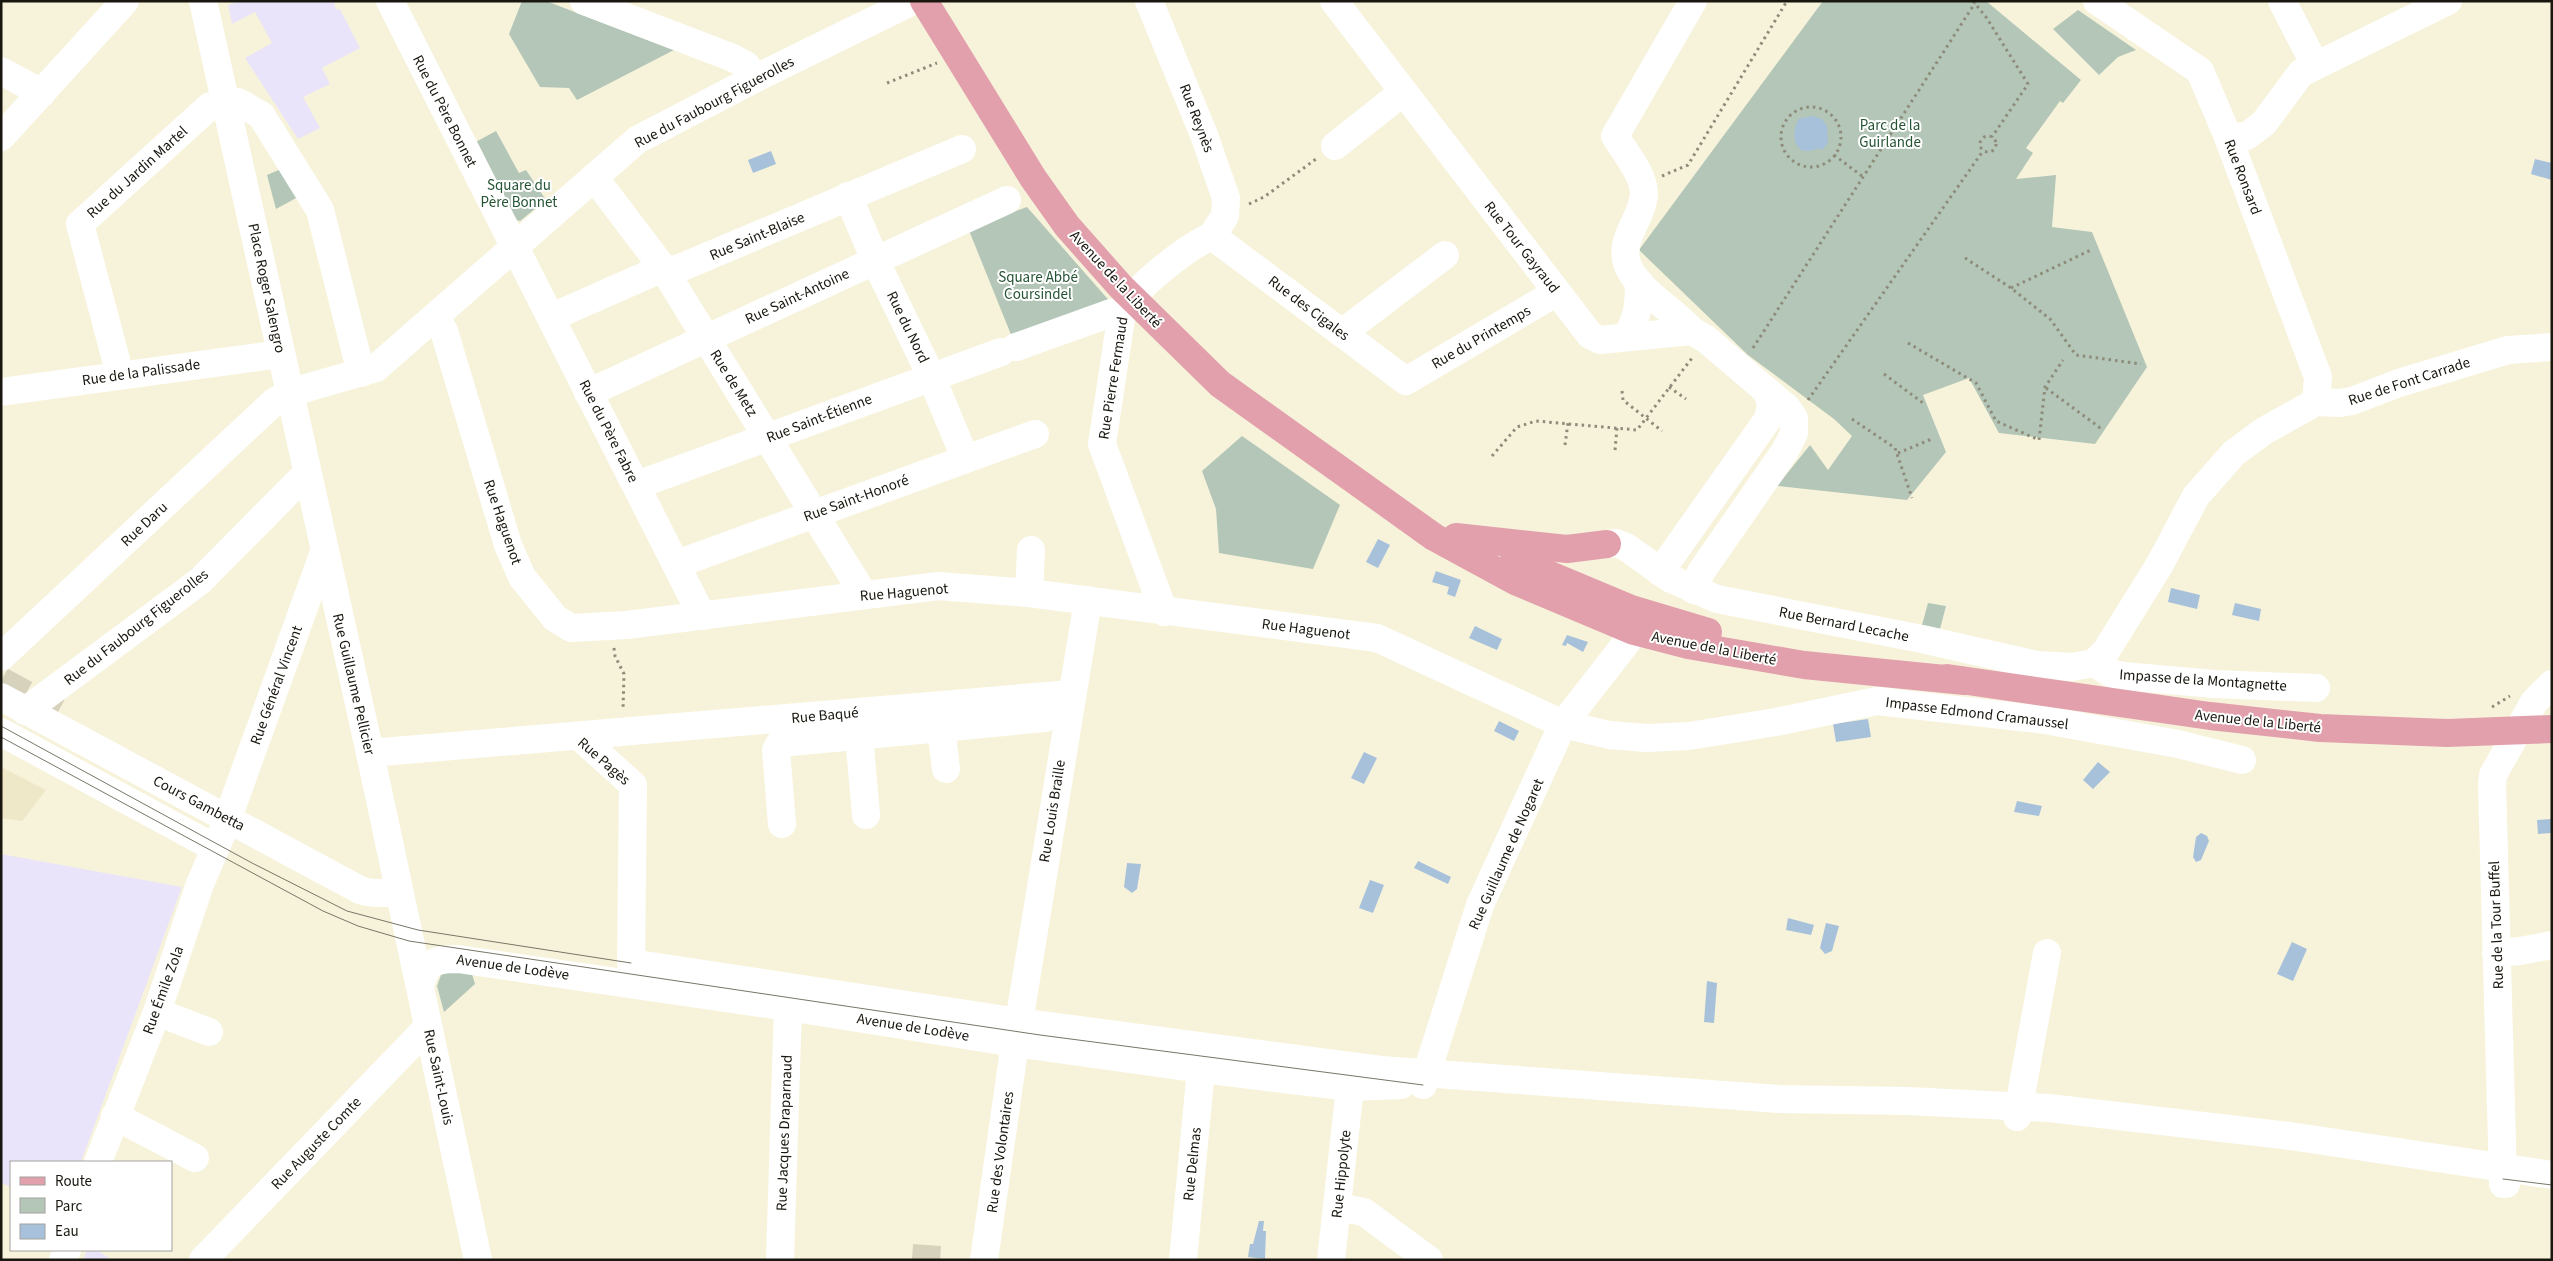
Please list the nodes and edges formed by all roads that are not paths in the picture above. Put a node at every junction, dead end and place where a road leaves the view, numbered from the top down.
1 (125, 1) edge
2 (203, 1) edge
3 (390, 1) edge
4 (584, 1) edge
5 (913, 1) edge
6 (1149, 1) edge
7 (1334, 1) edge
8 (1693, 1) edge
9 (2097, 1) edge
10 (2282, 1) edge
11 (2448, 1) edge
12 (930, 12) edge
13 (2315, 65) junction
14 (1, 70) edge
15 (756, 78) junction
16 (1403, 92) junction
17 (42, 93) junction
18 (226, 103) junction
19 (1, 137) edge
20 (2228, 137) junction
21 (1335, 146) road end
22 (962, 149) dead end
23 (594, 177) junction
24 (848, 196) junction
25 (1007, 200) dead end
26 (1218, 226) junction
27 (514, 247) junction
28 (1445, 255) dead end
29 (875, 260) junction
30 (663, 268) junction
31 (1638, 282) junction
32 (1557, 292) junction
33 (1130, 304) junction
34 (435, 317) junction
35 (552, 317) junction
36 (1692, 331) junction
37 (1342, 333) junction
38 (706, 337) junction
39 (1626, 337) junction
40 (2552, 347) edge
41 (282, 354) junction
42 (360, 373) junction
43 (120, 375) junction
44 (931, 376) junction
45 (1406, 381) joint
46 (1767, 391) junction
47 (1, 392) edge
48 (289, 393) junction
49 (588, 393) junction
50 (2316, 402) junction
51 (1035, 434) dead end
52 (768, 437) junction
53 (965, 458) junction
54 (306, 474) junction
55 (637, 486) junction
56 (1375, 496) junction
57 (814, 514) junction
58 (1456, 536) junction
59 (1607, 544) junction
60 (1031, 550) dead end
61 (324, 552) junction
62 (677, 564) junction
63 (1660, 572) junction
64 (1694, 590) junction
65 (1029, 593) junction
66 (864, 595) junction
67 (1088, 600) junction
68 (1631, 608) junction
69 (1164, 612) junction
70 (702, 616) junction
71 (1627, 642) dead end
72 (1, 657) edge
73 (2094, 663) junction
74 (1965, 681) junction
75 (2316, 688) dead end
76 (2543, 693) edge
77 (1072, 694) junction
78 (1, 697) edge
79 (25, 711) junction
80 (1563, 724) junction
81 (942, 728) junction
82 (2552, 729) edge
83 (1, 732) edge
84 (859, 735) junction
85 (579, 736) junction
86 (370, 753) junction
87 (2242, 760) dead end
88 (946, 769) dead end
89 (866, 815) dead end
90 (239, 817) junction
91 (782, 824) dead end
92 (215, 848) junction
93 (400, 894) junction
94 (2552, 945) edge
95 (2047, 952) dead end
96 (2496, 952) junction
97 (420, 986) junction
98 (788, 1006) junction
99 (157, 1012) junction
100 (428, 1027) junction
101 (209, 1032) dead end
102 (1017, 1033) junction
103 (1201, 1069) junction
104 (1424, 1079) junction
105 (1350, 1087) junction
106 (2018, 1112) junction
107 (115, 1116) junction
108 (195, 1158) dead end
109 (98, 1161) edge
110 (2552, 1175) edge
111 (2503, 1177) junction
112 (2552, 1191) edge
113 (1338, 1207) junction
114 (203, 1260) edge
115 (478, 1260) edge
116 (780, 1260) edge
117 (984, 1260) edge
118 (1183, 1260) edge
119 (1331, 1260) edge
120 (1429, 1260) edge

1 - 17 street
2 - 18 street, Place Roger Salengro
3 - 27 street, Rue du Père Bonnet
4 - 15 street
5 - 15 street, Rue du Faubourg Figuerolles
6 - 26 street, Rue Reynès
7 - 16 street, Rue Tour Gayraud
8 - 31 street
9 - 20 street, Rue Ronsard
10 - 13 street
11 - 13 street
12 - 33 main road, Avenue de la Liberté
13 - 20 street
14 - 17 street
15 - 23 street, Rue du Faubourg Figuerolles
16 - 21 street
16 - 32 street, Rue Tour Gayraud
17 - 19 street
18 - 41 street, Place Roger Salengro
18 - 42 street
18 - 43 street, Rue du Jardin Martel
20 - 50 street, Rue Ronsard
22 - 24 street, Rue Saint-Blaise
23 - 27 street, Rue du Faubourg Figuerolles
23 - 30 street, Rue de Metz
24 - 29 street, Rue du Nord
24 - 30 street, Rue Saint-Blaise
25 - 29 street, Rue Saint-Antoine
26 - 33 street, Rue Pierre Fermaud
26 - 37 street, Rue des Cigales
27 - 34 street, Rue du Faubourg Figuerolles
27 - 35 street, Rue du Père Fabre
28 - 37 street
29 - 38 street, Rue Saint-Antoine
29 - 44 street, Rue du Nord
30 - 35 street, Rue Saint-Blaise
30 - 38 street, Rue de Metz
31 - 36 street
31 - 39 street
32 - 39 street, Rue Tour Gayraud
32 - 45 street, Rue du Printemps
33 - 44 street, Rue Saint-Étienne
33 - 56 main road, Avenue de la Liberté
33 - 69 street, Rue Pierre Fermaud
34 - 42 street, Rue du Faubourg Figuerolles
34 - 70 street, Rue Haguenot
35 - 49 street, Rue du Père Fabre
36 - 39 street, Rue Tour Gayraud
36 - 46 street
37 - 45 street, Rue des Cigales
38 - 49 street, Rue Saint-Antoine
38 - 52 street, Rue de Metz
40 - 50 street, Rue de Font Carrade
41 - 43 street, Rue de la Palissade
41 - 48 street, Place Roger Salengro
42 - 48 street, Rue du Faubourg Figuerolles
43 - 47 street, Rue de la Palissade
44 - 52 street, Rue Saint-Étienne
44 - 53 street, Rue du Nord
46 - 63 street
46 - 64 street
48 - 54 street, Place Roger Salengro
48 - 72 street, Rue Daru
49 - 55 street, Rue du Père Fabre
50 - 73 street
51 - 53 street, Rue Saint-Honoré
52 - 55 street, Rue Saint-Étienne
52 - 57 street, Rue de Metz
53 - 57 street, Rue Saint-Honoré
54 - 61 street, Rue Guillaume Pellicier
54 - 79 street, Rue du Faubourg Figuerolles
55 - 62 street, Rue du Père Fabre
56 - 58 main road, Avenue de la Liberté
56 - 74 main road, Avenue de la Liberté
57 - 62 street, Rue Saint-Honoré
57 - 66 street, Rue de Metz
58 - 59 main road
58 - 68 main road, Avenue de la Liberté
59 - 63 street, Rue Bernard Lecache
59 - 68 main road
60 - 65 street
61 - 86 street, Rue Guillaume Pellicier
61 - 90 street, Rue Général Vincent
62 - 70 street, Rue du Père Fabre
63 - 64 street, Rue Bernard Lecache
64 - 73 street, Rue Bernard Lecache
65 - 66 street, Rue Haguenot
65 - 67 street, Rue Haguenot
66 - 70 street, Rue Haguenot
67 - 69 street, Rue Haguenot
67 - 77 street, Rue Louis Braille
68 - 74 main road, Avenue de la Liberté
69 - 80 street, Rue Haguenot
71 - 80 street, Rue Guillaume de Nogaret
73 - 75 street, Impasse de la Montagnette
74 - 82 main road, Avenue de la Liberté
76 - 96 street, Rue de la Tour Buffel
77 - 81 street
77 - 85 street, Rue Baqué
77 - 102 street, Rue Louis Braille
78 - 79 street, Cours Gambetta
79 - 90 street, Cours Gambetta
80 - 87 street, Impasse Edmond Cramaussel
80 - 104 street, Rue Guillaume de Nogaret
81 - 84 street
81 - 88 street
83 - 92 street
84 - 89 street
84 - 91 street
85 - 86 street, Rue Pagès
85 - 102 street, Rue Pagès
86 - 93 street, Rue Guillaume Pellicier
90 - 92 street, Rue Émile Zola
90 - 93 street, Cours Gambetta
92 - 99 street, Rue Émile Zola
93 - 97 street, Rue Saint-Louis
94 - 96 street
95 - 106 street
96 - 111 street, Rue de la Tour Buffel
97 - 98 street, Avenue de Lodève
97 - 100 street, Rue Saint-Louis
98 - 102 street, Avenue de Lodève
98 - 116 street, Rue Jacques Draparnaud
99 - 101 street
99 - 107 street, Rue Émile Zola
100 - 114 street, Rue Auguste Comte
100 - 115 street, Rue Saint-Louis
102 - 103 street, Avenue de Lodève
102 - 104 street
102 - 117 street, Rue des Volontaires
103 - 105 street, Avenue de Lodève
103 - 118 street, Rue Delmas
104 - 105 street, Avenue de Lodève
104 - 106 street
105 - 113 street, Rue Hippolyte
106 - 111 street
107 - 108 street
107 - 109 street, Rue Émile Zola
110 - 111 street
111 - 112 street
113 - 119 street, Rue Hippolyte
113 - 120 street

